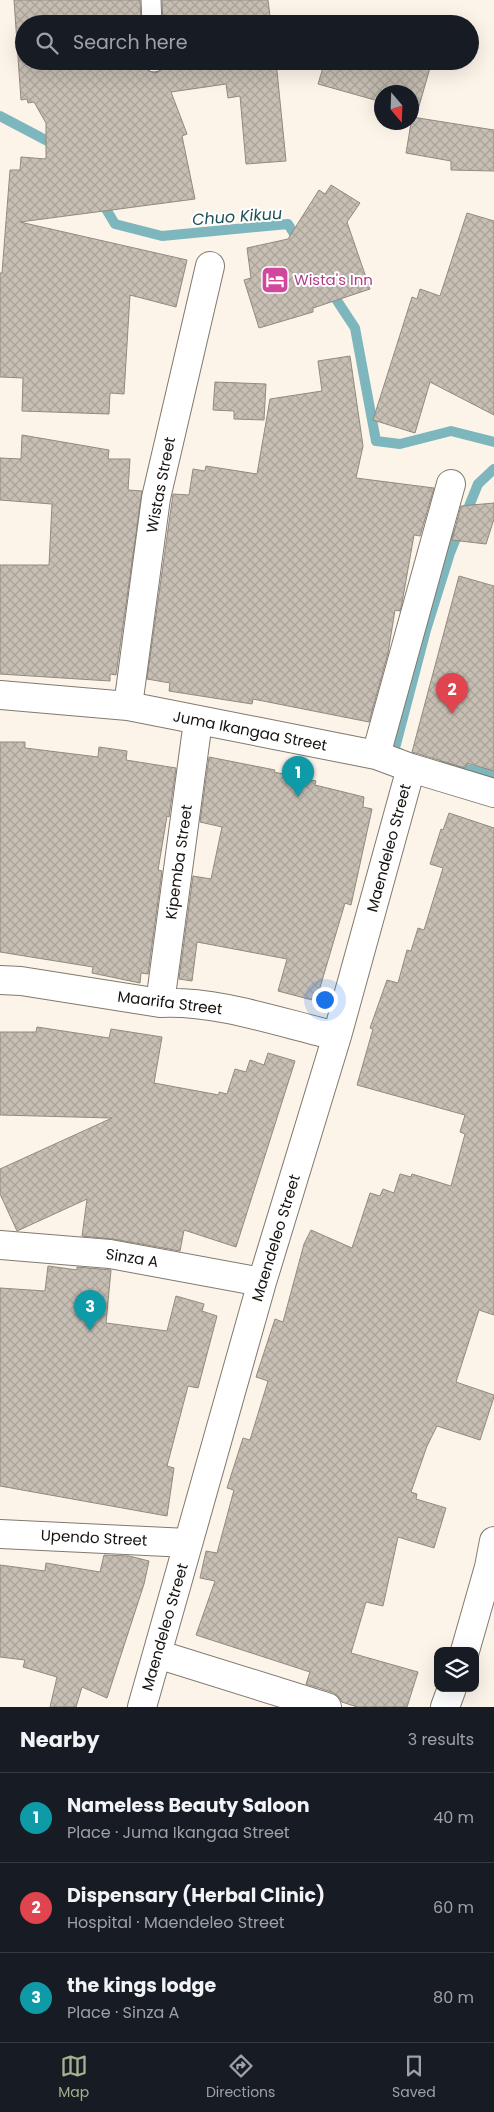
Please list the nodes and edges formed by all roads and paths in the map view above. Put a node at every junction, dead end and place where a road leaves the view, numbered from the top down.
1 (151, 0) edge
2 (152, 15) edge
3 (210, 266) dead end
4 (451, 484) dead end
5 (0, 694) edge
6 (128, 706) junction
7 (198, 721) junction
8 (376, 756) junction
9 (411, 768) junction
10 (494, 793) edge
11 (0, 980) edge
12 (160, 1003) junction
13 (337, 1036) junction
14 (0, 1245) edge
15 (262, 1282) junction
16 (0, 1534) edge
17 (494, 1541) edge
18 (188, 1543) junction
19 (466, 1647) edge
20 (157, 1654) junction
21 (451, 1692) edge
22 (142, 1707) edge
23 (327, 1707) edge
24 (445, 1707) edge

1 - 2 lane
3 - 6 street, Wistas Street
4 - 8 street
5 - 6 street, Juma Ikangaa Street
6 - 7 street, Juma Ikangaa Street
7 - 8 street, Juma Ikangaa Street
7 - 12 street, Kipemba Street
8 - 9 street, Juma Ikangaa Street
9 - 10 street, Juma Ikangaa Street
9 - 13 street, Maendeleo Street
11 - 12 street, Maarifa Street
12 - 13 street, Maarifa Street
13 - 15 street, Maendeleo Street
14 - 15 street, Sinza A
15 - 18 street, Maendeleo Street
16 - 18 street, Upendo Street
17 - 19 street
18 - 20 street, Maendeleo Street
20 - 22 street, Maendeleo Street
20 - 23 street
21 - 24 street

